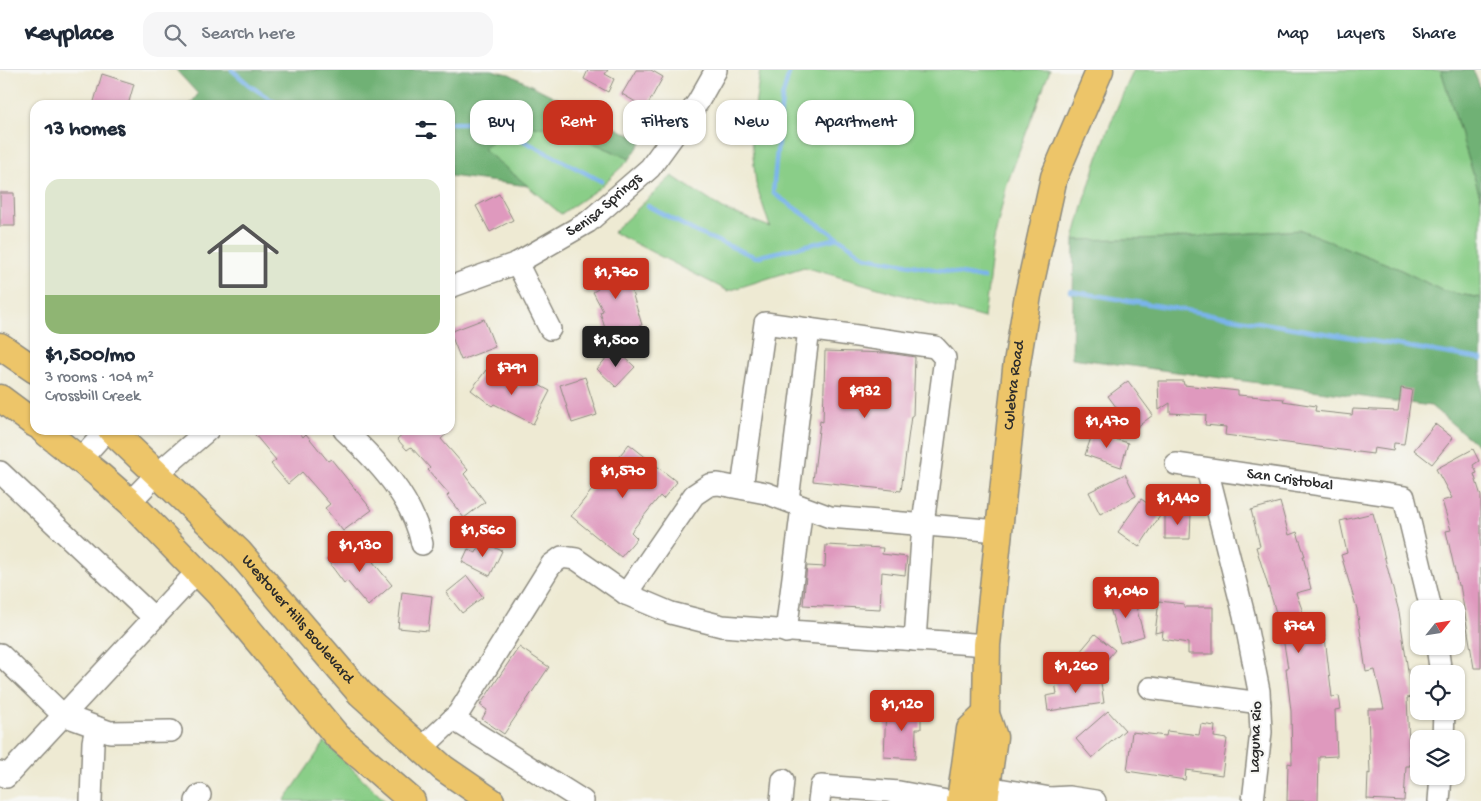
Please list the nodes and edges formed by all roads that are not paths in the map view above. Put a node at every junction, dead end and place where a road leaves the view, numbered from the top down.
1 (716, 70) edge
2 (1100, 70) edge
3 (517, 263) junction
4 (455, 285) edge
5 (550, 329) dead end
6 (809, 329) junction
7 (0, 346) edge
8 (30, 367) edge
9 (0, 398) edge
10 (30, 420) edge
11 (50, 435) edge
12 (104, 435) edge
13 (114, 435) edge
14 (202, 435) edge
15 (348, 435) edge
16 (81, 459) junction
17 (1176, 464) dead end
18 (1206, 469) junction
19 (0, 472) edge
20 (157, 474) junction
21 (742, 488) junction
22 (130, 502) junction
23 (795, 503) junction
24 (923, 524) junction
25 (999, 531) junction
26 (422, 544) dead end
27 (197, 572) junction
28 (626, 594) junction
29 (1429, 600) edge
30 (154, 618) junction
31 (786, 632) junction
32 (915, 640) junction
33 (988, 645) junction
34 (0, 654) edge
35 (1150, 688) dead end
36 (1260, 703) junction
37 (986, 714) junction
38 (63, 715) junction
39 (453, 719) junction
40 (96, 727) junction
41 (171, 731) dead end
42 (421, 749) junction
43 (0, 772) edge
44 (783, 780) dead end
45 (1440, 785) edge
46 (986, 794) edge
47 (878, 796) edge
48 (920, 798) edge
49 (1050, 800) edge
50 (91, 801) edge
51 (412, 801) edge
52 (491, 801) edge
53 (583, 801) edge
54 (781, 801) edge
55 (819, 801) edge
56 (947, 801) edge
57 (960, 801) edge
58 (1095, 801) edge
59 (1253, 801) edge
60 (1439, 801) edge

1 - 3 street, Senisa Springs
2 - 25 main road, Culebra Road
3 - 4 street, Senisa Springs
3 - 5 street
6 - 21 street
6 - 23 street
6 - 24 street
7 - 8 main road
9 - 10 main road
11 - 16 main road
12 - 16 street
13 - 20 main road, Westover Hills Boulevard
14 - 20 street
15 - 26 street
16 - 22 main road
17 - 18 street, San Cristobal
18 - 29 street, San Cristobal
18 - 36 street, Laguna Rio
19 - 30 street
20 - 22 street
20 - 42 main road, Westover Hills Boulevard
21 - 23 street
21 - 28 street
22 - 27 main road
23 - 24 street
23 - 31 street
24 - 25 street
24 - 32 street
25 - 33 main road, Culebra Road
27 - 30 street
27 - 51 main road
28 - 31 street
28 - 39 street
30 - 38 street
31 - 32 street
32 - 33 street
33 - 37 main road, Culebra Road
34 - 38 street
35 - 36 street
36 - 59 street, Laguna Rio
37 - 46 main road, Culebra Road
37 - 57 main road
38 - 40 street
38 - 43 street
39 - 42 street
39 - 53 street
40 - 41 street
40 - 50 street
42 - 52 main road, Westover Hills Boulevard
44 - 54 street
45 - 60 street
46 - 49 street
47 - 48 street
47 - 55 street
48 - 56 street
49 - 58 street

